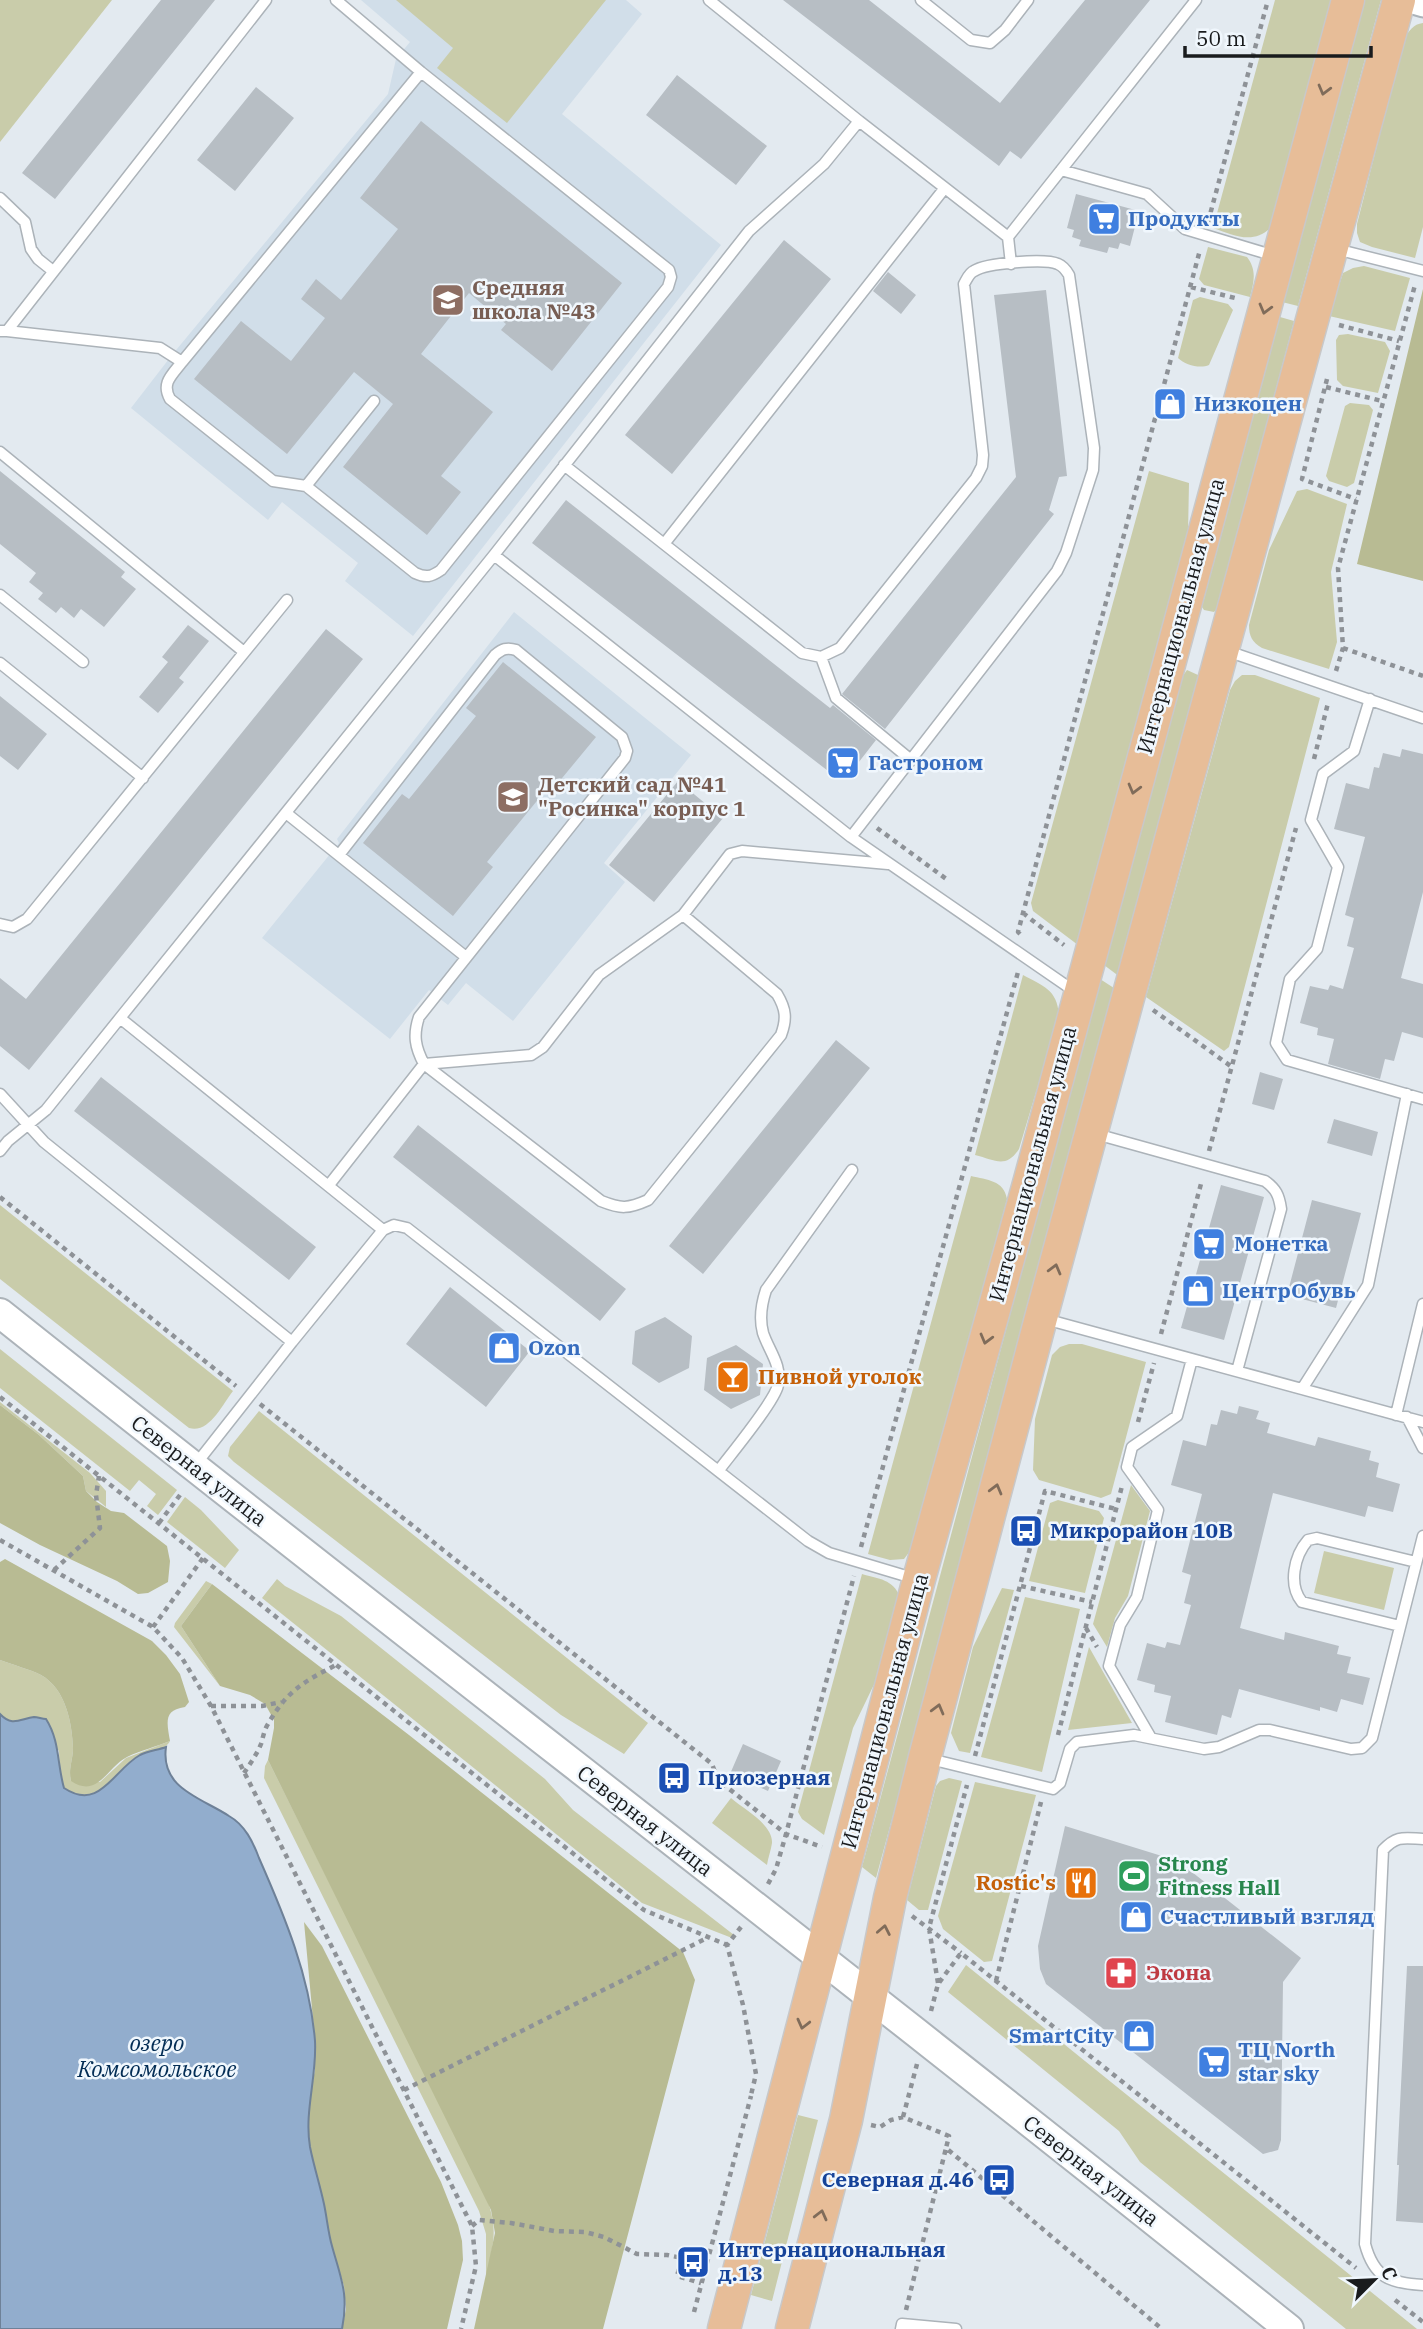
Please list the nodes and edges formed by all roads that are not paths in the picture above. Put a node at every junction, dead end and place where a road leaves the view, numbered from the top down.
1 (266, 0) edge
2 (336, 0) edge
3 (709, 0) edge
4 (921, 0) edge
5 (1028, 0) edge
6 (1196, 0) edge
7 (1348, 0) edge
8 (1399, 0) edge
9 (1423, 7) edge
10 (421, 72) junction
11 (859, 121) junction
12 (1061, 170) junction
13 (944, 188) junction
14 (0, 198) edge
15 (1008, 237) junction
16 (1332, 247) junction
17 (1279, 257) junction
18 (1011, 264) junction
19 (53, 271) junction
20 (1421, 271) edge
21 (3, 331) edge
22 (182, 362) junction
23 (374, 401) dead end
24 (0, 452) edge
25 (564, 465) junction
26 (306, 486) junction
27 (664, 544) junction
28 (494, 555) junction
29 (0, 595) edge
30 (287, 600) dead end
31 (1175, 637) junction
32 (1223, 650) junction
33 (244, 652) junction
34 (821, 657) junction
35 (83, 662) dead end
36 (0, 663) edge
37 (1370, 699) junction
38 (1423, 718) edge
39 (911, 760) junction
40 (143, 778) junction
41 (285, 813) junction
42 (851, 838) junction
43 (339, 855) junction
44 (888, 864) junction
45 (682, 915) junction
46 (0, 924) edge
47 (466, 957) junction
48 (1079, 995) junction
49 (120, 1018) junction
50 (424, 1064) junction
51 (0, 1094) edge
52 (1407, 1094) junction
53 (1423, 1098) edge
54 (29, 1125) junction
55 (1092, 1133) junction
56 (0, 1151) edge
57 (852, 1170) dead end
58 (328, 1185) junction
59 (383, 1230) junction
60 (1423, 1304) edge
61 (0, 1313) edge
62 (1041, 1318) junction
63 (292, 1342) junction
64 (1192, 1359) junction
65 (1237, 1371) junction
66 (1302, 1389) junction
67 (1401, 1416) junction
68 (1423, 1422) edge
69 (1423, 1448) edge
70 (198, 1470) junction
71 (719, 1471) junction
72 (1423, 1536) edge
73 (1416, 1562) junction
74 (919, 1580) junction
75 (1400, 1626) junction
76 (1151, 1738) junction
77 (925, 1757) junction
78 (1423, 1839) edge
79 (820, 1958) junction
80 (870, 1997) junction
81 (1423, 2285) edge
82 (733, 2327) edge
83 (901, 2327) edge
84 (792, 2329) edge
85 (956, 2329) edge
86 (1289, 2329) edge

1 - 19 lane
2 - 10 lane
3 - 11 lane
4 - 5 lane
6 - 12 lane
7 -> 17 main road, Интернациональная улица
8 - 9 street
8 - 16 main road
10 - 22 lane
10 - 26 lane
11 - 13 lane
11 - 25 lane
12 - 15 lane
12 - 17 lane
13 - 15 lane
13 - 27 lane
14 - 19 lane
15 - 18 lane
16 - 20 lane
16 - 32 main road
17 -> 31 main road, Интернациональная улица
18 - 34 lane
18 - 39 lane
19 - 21 lane
21 - 22 lane
22 - 26 lane
23 - 26 lane
24 - 33 lane
25 - 27 lane
25 - 28 lane
27 - 34 lane
28 - 41 lane
28 - 42 lane
29 - 35 lane
30 - 33 lane
31 - 32 main road
31 -> 48 main road, Интернациональная улица
32 - 37 lane
32 - 55 main road
33 - 40 lane
34 - 39 lane
36 - 40 lane
37 - 38 lane
37 - 52 lane
39 - 42 lane
40 - 46 lane
41 - 43 lane
41 - 49 lane
42 - 44 lane
43 - 47 lane
43 - 47 lane
44 - 45 lane
44 - 48 lane
45 - 50 lane
45 - 50 lane
47 - 50 lane
48 -> 74 main road, Интернациональная улица
49 - 54 lane
49 - 58 lane
50 - 58 lane
51 - 54 lane
52 - 53 lane
52 - 66 lane
54 - 56 lane
54 - 63 lane
62 -> 55 main road
55 - 65 lane
57 - 71 lane
58 - 59 lane
59 - 63 lane
59 - 71 lane
60 - 67 lane
61 - 70 main road, Северная улица
62 - 64 lane
77 -> 62 main road
63 - 70 lane
64 - 65 lane
64 - 76 lane
65 - 66 lane
66 - 67 lane
67 - 68 lane
67 - 69 lane
70 - 79 main road, Северная улица
71 - 74 lane
72 - 73 lane
73 - 75 lane
73 - 75 lane
74 - 79 main road, Интернациональная улица
75 - 76 lane
76 - 77 lane
80 -> 77 main road
78 - 81 lane
79 - 80 main road, Северная улица
79 -> 82 main road, Интернациональная улица
84 -> 80 main road
80 - 86 main road, Северная улица
83 - 85 lane

